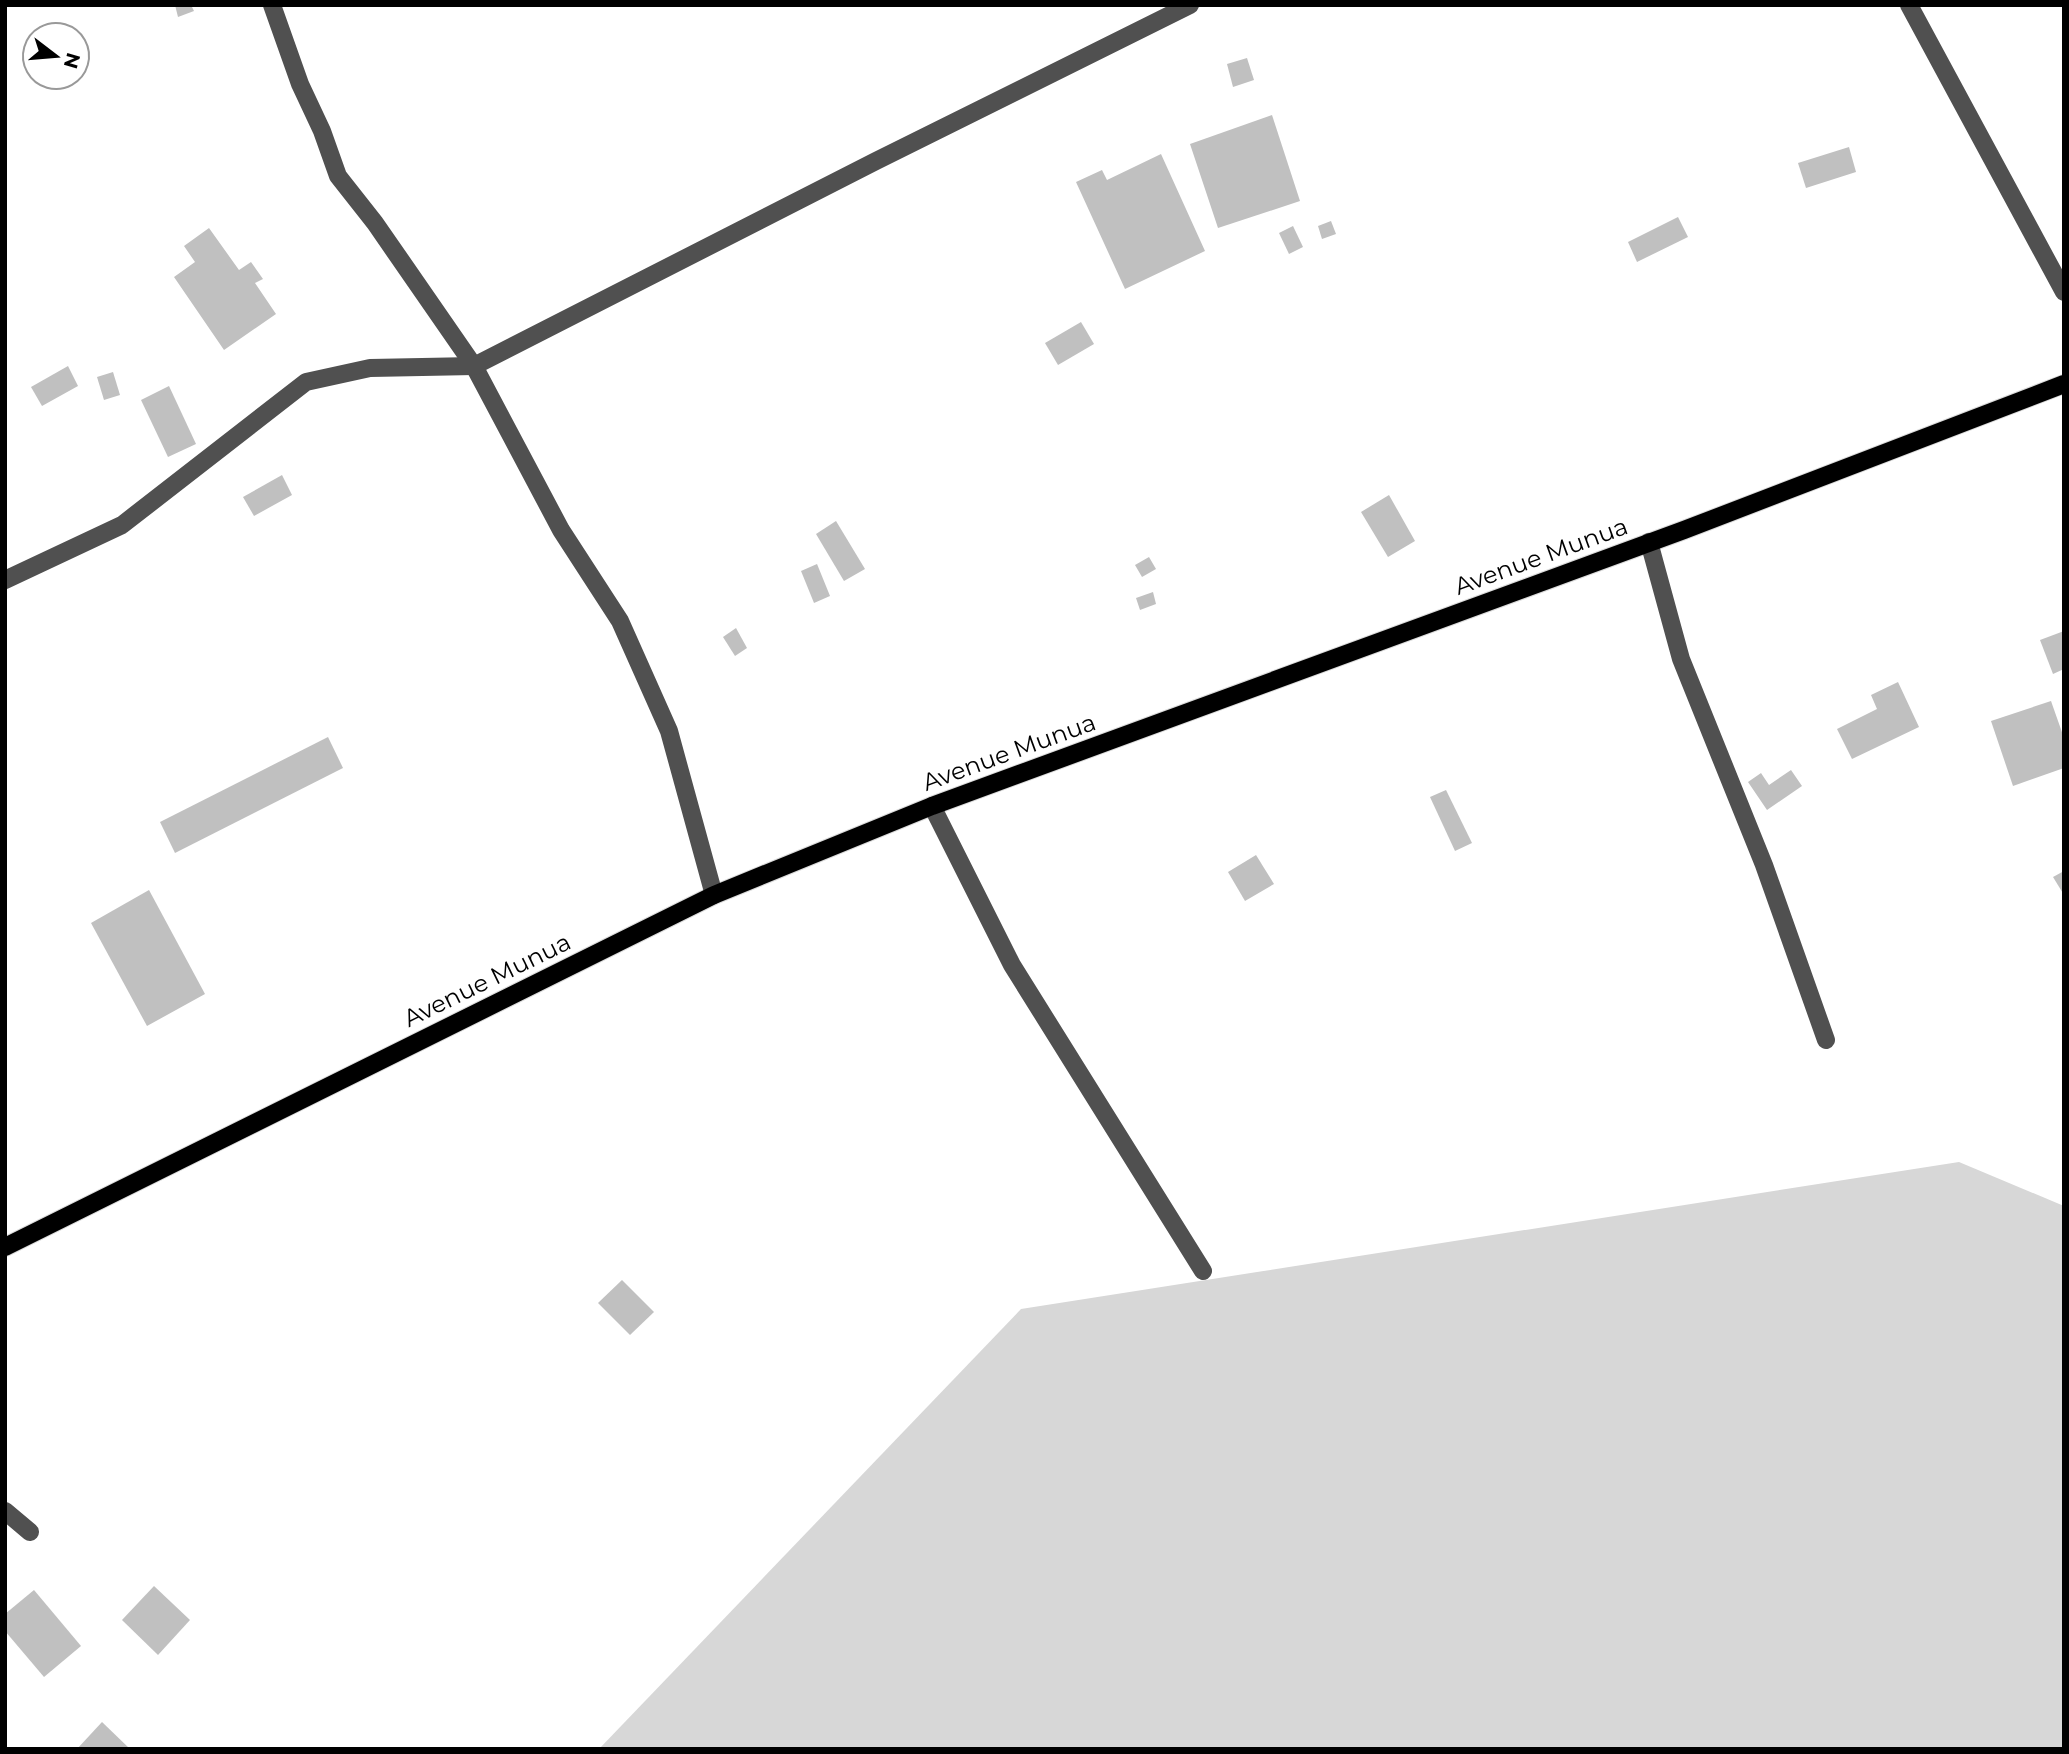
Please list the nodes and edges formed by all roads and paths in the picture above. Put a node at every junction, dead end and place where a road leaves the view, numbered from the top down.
1 (272, 5) edge
2 (1190, 5) edge
3 (1909, 5) edge
4 (2064, 292) edge
5 (474, 366) junction
6 (2064, 384) edge
7 (1649, 542) junction
8 (5, 580) edge
9 (932, 806) junction
10 (714, 895) junction
11 (1826, 1040) dead end
12 (5, 1247) edge
13 (1203, 1271) dead end
14 (5, 1511) edge
15 (30, 1532) dead end

1 - 5 street
2 - 5 street
3 - 4 street
5 - 8 street
5 - 10 street
6 - 7 main road, Avenue Munua
7 - 9 main road, Avenue Munua
7 - 11 street
9 - 10 main road, Avenue Munua
9 - 13 street
10 - 12 main road, Avenue Munua
14 - 15 street

